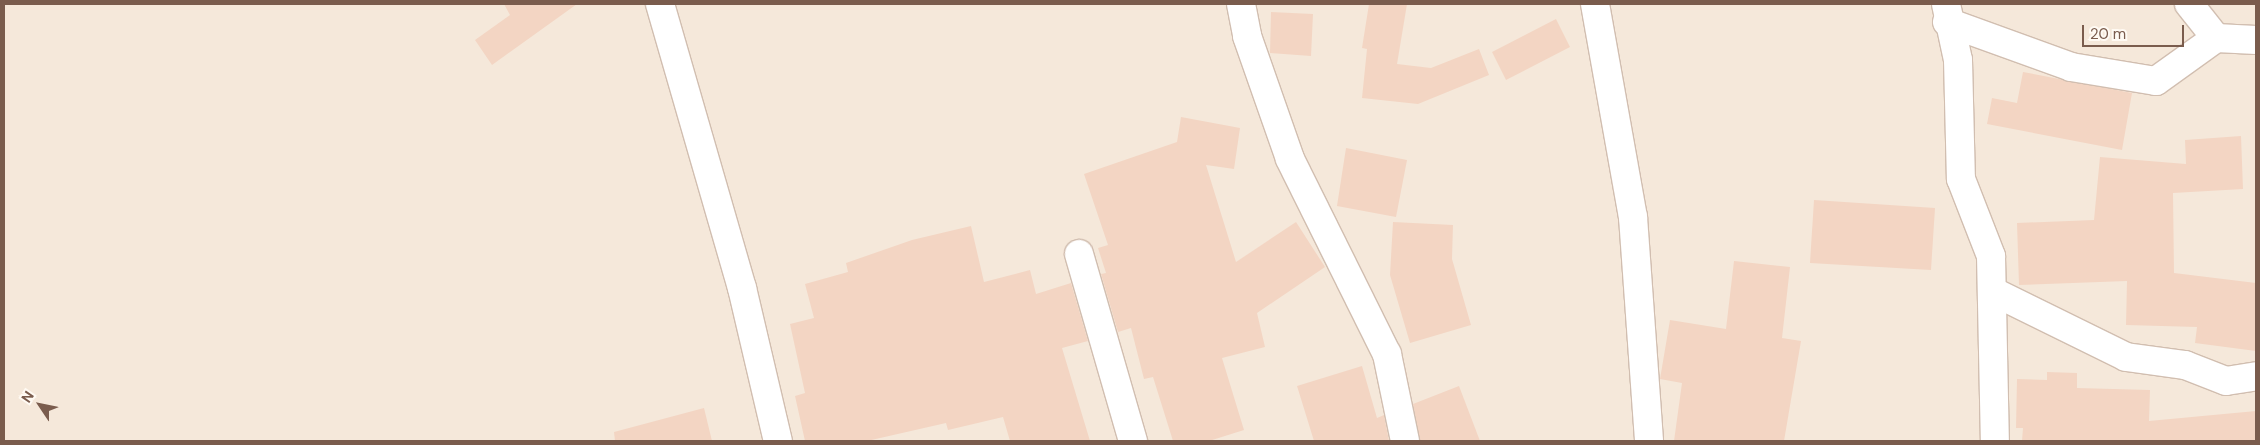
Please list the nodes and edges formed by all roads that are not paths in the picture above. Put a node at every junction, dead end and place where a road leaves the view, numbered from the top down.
1 (660, 4) edge
2 (1241, 4) edge
3 (1595, 4) edge
4 (2189, 4) edge
5 (1946, 13) edge
6 (2216, 38) junction
7 (2256, 40) edge
8 (1078, 254) dead end
9 (1992, 292) junction
10 (2256, 376) edge
11 (778, 441) edge
12 (1133, 441) edge
13 (1405, 441) edge
14 (1649, 441) edge
15 (1995, 441) edge

1 - 11 street
2 - 13 street
3 - 14 street
4 - 6 street
5 - 6 street
5 - 9 street
6 - 7 street
8 - 12 street
9 - 10 street
9 - 15 street

